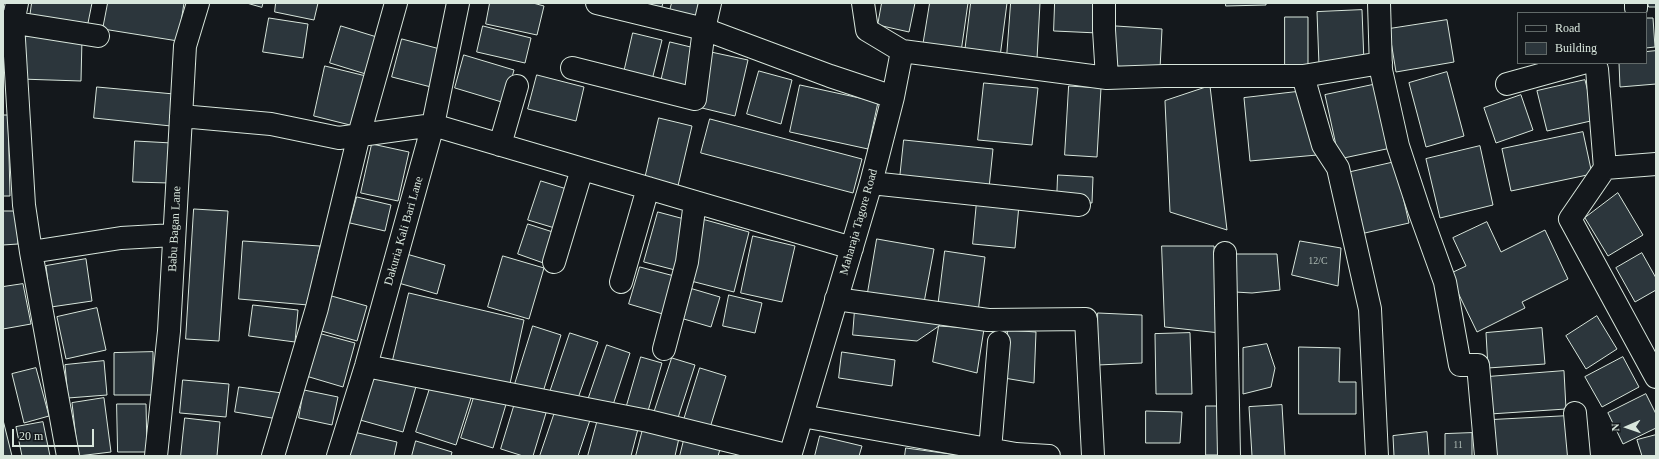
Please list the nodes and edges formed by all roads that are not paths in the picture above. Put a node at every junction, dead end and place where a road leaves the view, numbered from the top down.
1 (198, 3) edge
2 (396, 3) edge
3 (458, 3) edge
4 (598, 3) edge
5 (710, 3) edge
6 (863, 3) edge
7 (1104, 3) edge
8 (1379, 3) edge
9 (11, 16) edge
10 (704, 29) junction
11 (98, 36) dead end
12 (902, 52) junction
13 (1381, 63) junction
14 (1579, 64) edge
15 (1593, 64) edge
16 (572, 68) dead end
17 (1303, 76) junction
18 (1107, 78) junction
19 (1507, 84) dead end
20 (517, 86) dead end
21 (892, 97) junction
22 (181, 116) junction
23 (433, 125) junction
24 (360, 135) junction
25 (500, 145) junction
26 (1656, 164) edge
27 (1605, 168) junction
28 (582, 169) junction
29 (871, 183) junction
30 (648, 188) junction
31 (695, 202) junction
32 (1079, 205) dead end
33 (174, 235) junction
34 (852, 248) junction
35 (31, 252) junction
36 (1225, 253) dead end
37 (554, 262) dead end
38 (621, 282) dead end
39 (836, 299) junction
40 (999, 342) dead end
41 (664, 349) dead end
42 (366, 366) junction
43 (1656, 377) edge
44 (1575, 414) dead end
45 (802, 416) junction
46 (990, 450) junction
47 (68, 456) edge
48 (156, 456) edge
49 (273, 456) edge
50 (338, 456) edge
51 (790, 456) edge
52 (1049, 456) edge
53 (1093, 456) edge
54 (1229, 456) edge
55 (1377, 456) edge
56 (1486, 456) edge
57 (1579, 456) edge

1 - 22 street, Babu Bagan Lane
2 - 24 street
3 - 23 street, Dakuria Kali Bari Lane
4 - 10 street
5 - 10 street
6 - 12 street
7 - 18 street
8 - 13 street
9 - 11 street
9 - 35 street
10 - 16 street
10 - 21 street
12 - 18 street
12 - 21 street, Maharaja Tagore Road
13 - 17 street
13 - 56 street
14 - 19 street
15 - 27 street
17 - 18 street
17 - 55 street
20 - 25 street
21 - 29 street, Maharaja Tagore Road
22 - 24 street
22 - 33 street, Babu Bagan Lane
23 - 24 street
23 - 25 street
23 - 42 street, Dakuria Kali Bari Lane
24 - 49 street
25 - 28 street
26 - 27 street
27 - 43 street
28 - 30 street
28 - 37 street
29 - 32 street
29 - 34 street, Maharaja Tagore Road
30 - 31 street
30 - 38 street
31 - 34 street
31 - 41 street
33 - 35 street
33 - 48 street, Babu Bagan Lane
34 - 39 street, Maharaja Tagore Road
35 - 47 street
36 - 54 street
39 - 45 street, Maharaja Tagore Road
39 - 53 street
40 - 46 street
42 - 50 street, Dakuria Kali Bari Lane
42 - 51 street
44 - 57 street
45 - 46 street
45 - 51 street, Maharaja Tagore Road
46 - 52 street

